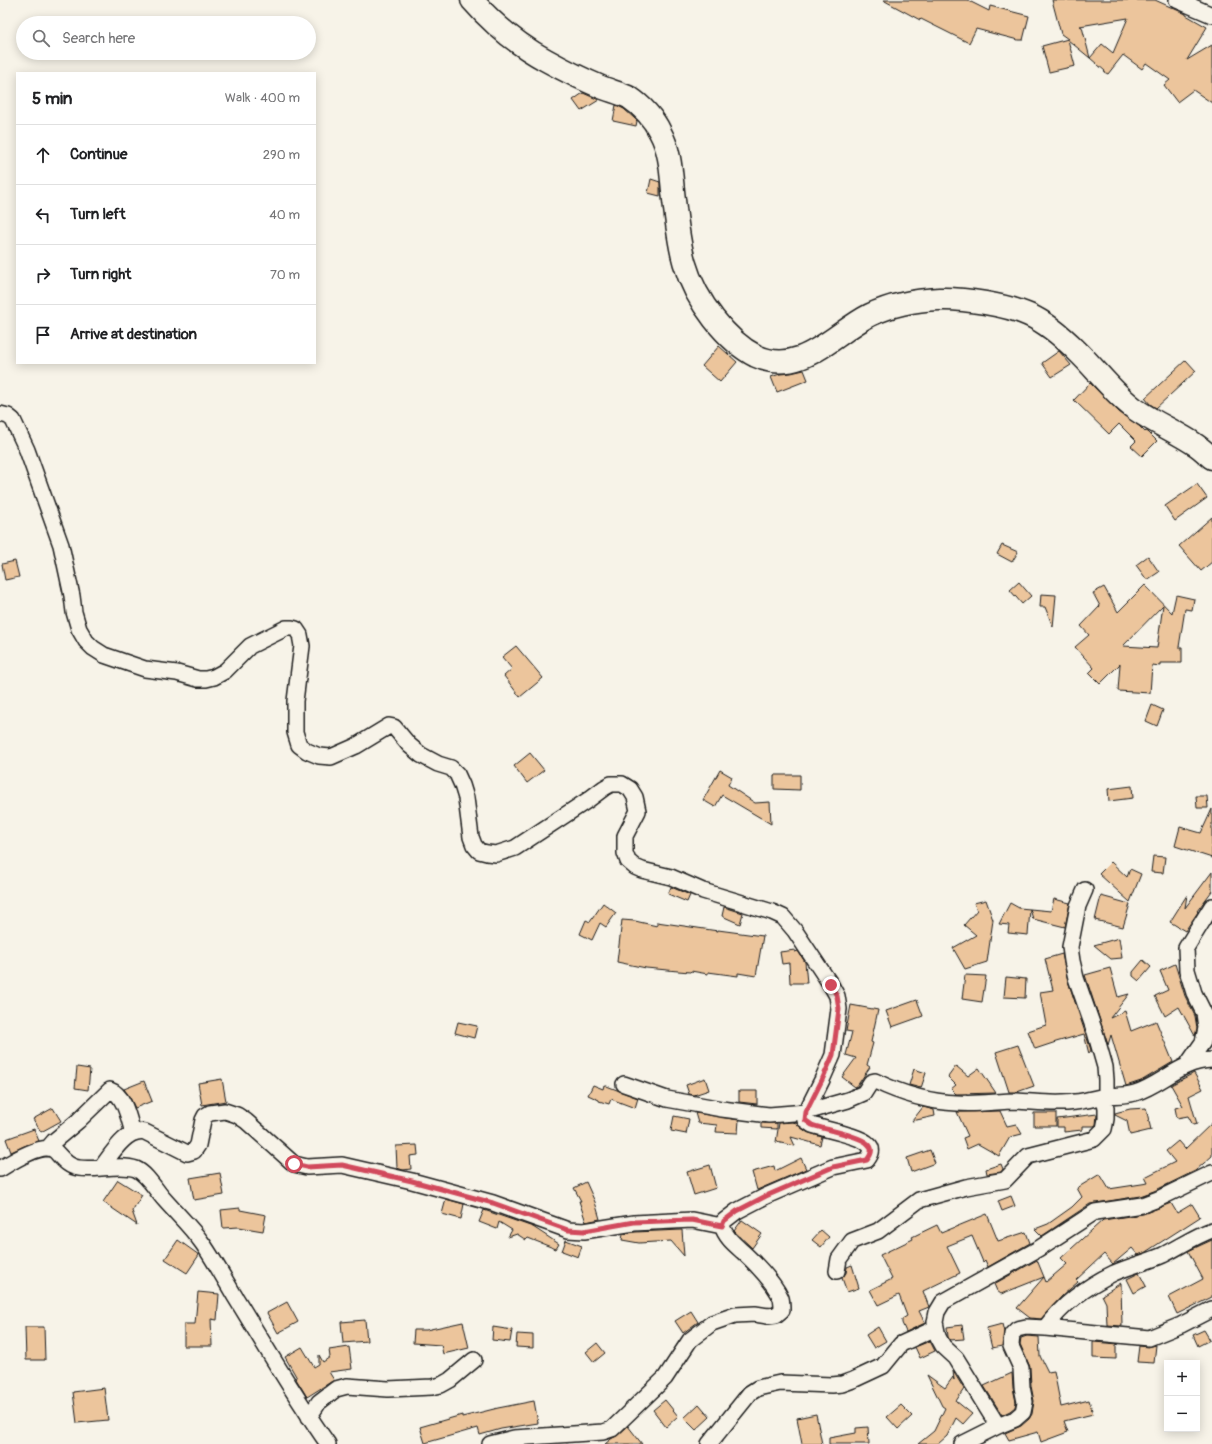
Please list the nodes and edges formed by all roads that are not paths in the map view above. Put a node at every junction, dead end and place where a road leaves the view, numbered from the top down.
1 (472, 0) edge
2 (1177, 0) edge
3 (1212, 15) edge
4 (0, 414) edge
5 (1212, 458) edge
6 (1085, 890) dead end
7 (1212, 906) edge
8 (1212, 1060) edge
9 (1187, 1065) junction
10 (624, 1084) dead end
11 (1104, 1096) junction
12 (806, 1112) junction
13 (133, 1133) junction
14 (48, 1148) junction
15 (101, 1168) junction
16 (0, 1169) edge
17 (1212, 1173) edge
18 (722, 1226) junction
19 (1212, 1230) edge
20 (837, 1271) dead end
21 (1212, 1309) edge
22 (936, 1328) junction
23 (1045, 1328) junction
24 (474, 1360) dead end
25 (309, 1417) junction
26 (998, 1426) junction
27 (328, 1444) edge
28 (490, 1444) edge
29 (709, 1444) edge
30 (962, 1444) edge

1 - 5 highway
2 - 3 street
4 - 12 street
6 - 11 street
7 - 9 street
8 - 9 street
9 - 11 street
10 - 12 street
11 - 12 street
11 - 20 street
12 - 18 street
13 - 14 street
13 - 15 street
13 - 18 street
14 - 15 street
14 - 16 street
15 - 25 street
17 - 22 street
18 - 28 street
19 - 23 street
21 - 23 street
22 - 26 street
22 - 29 street
23 - 26 street
24 - 25 street
25 - 27 street
26 - 30 street

